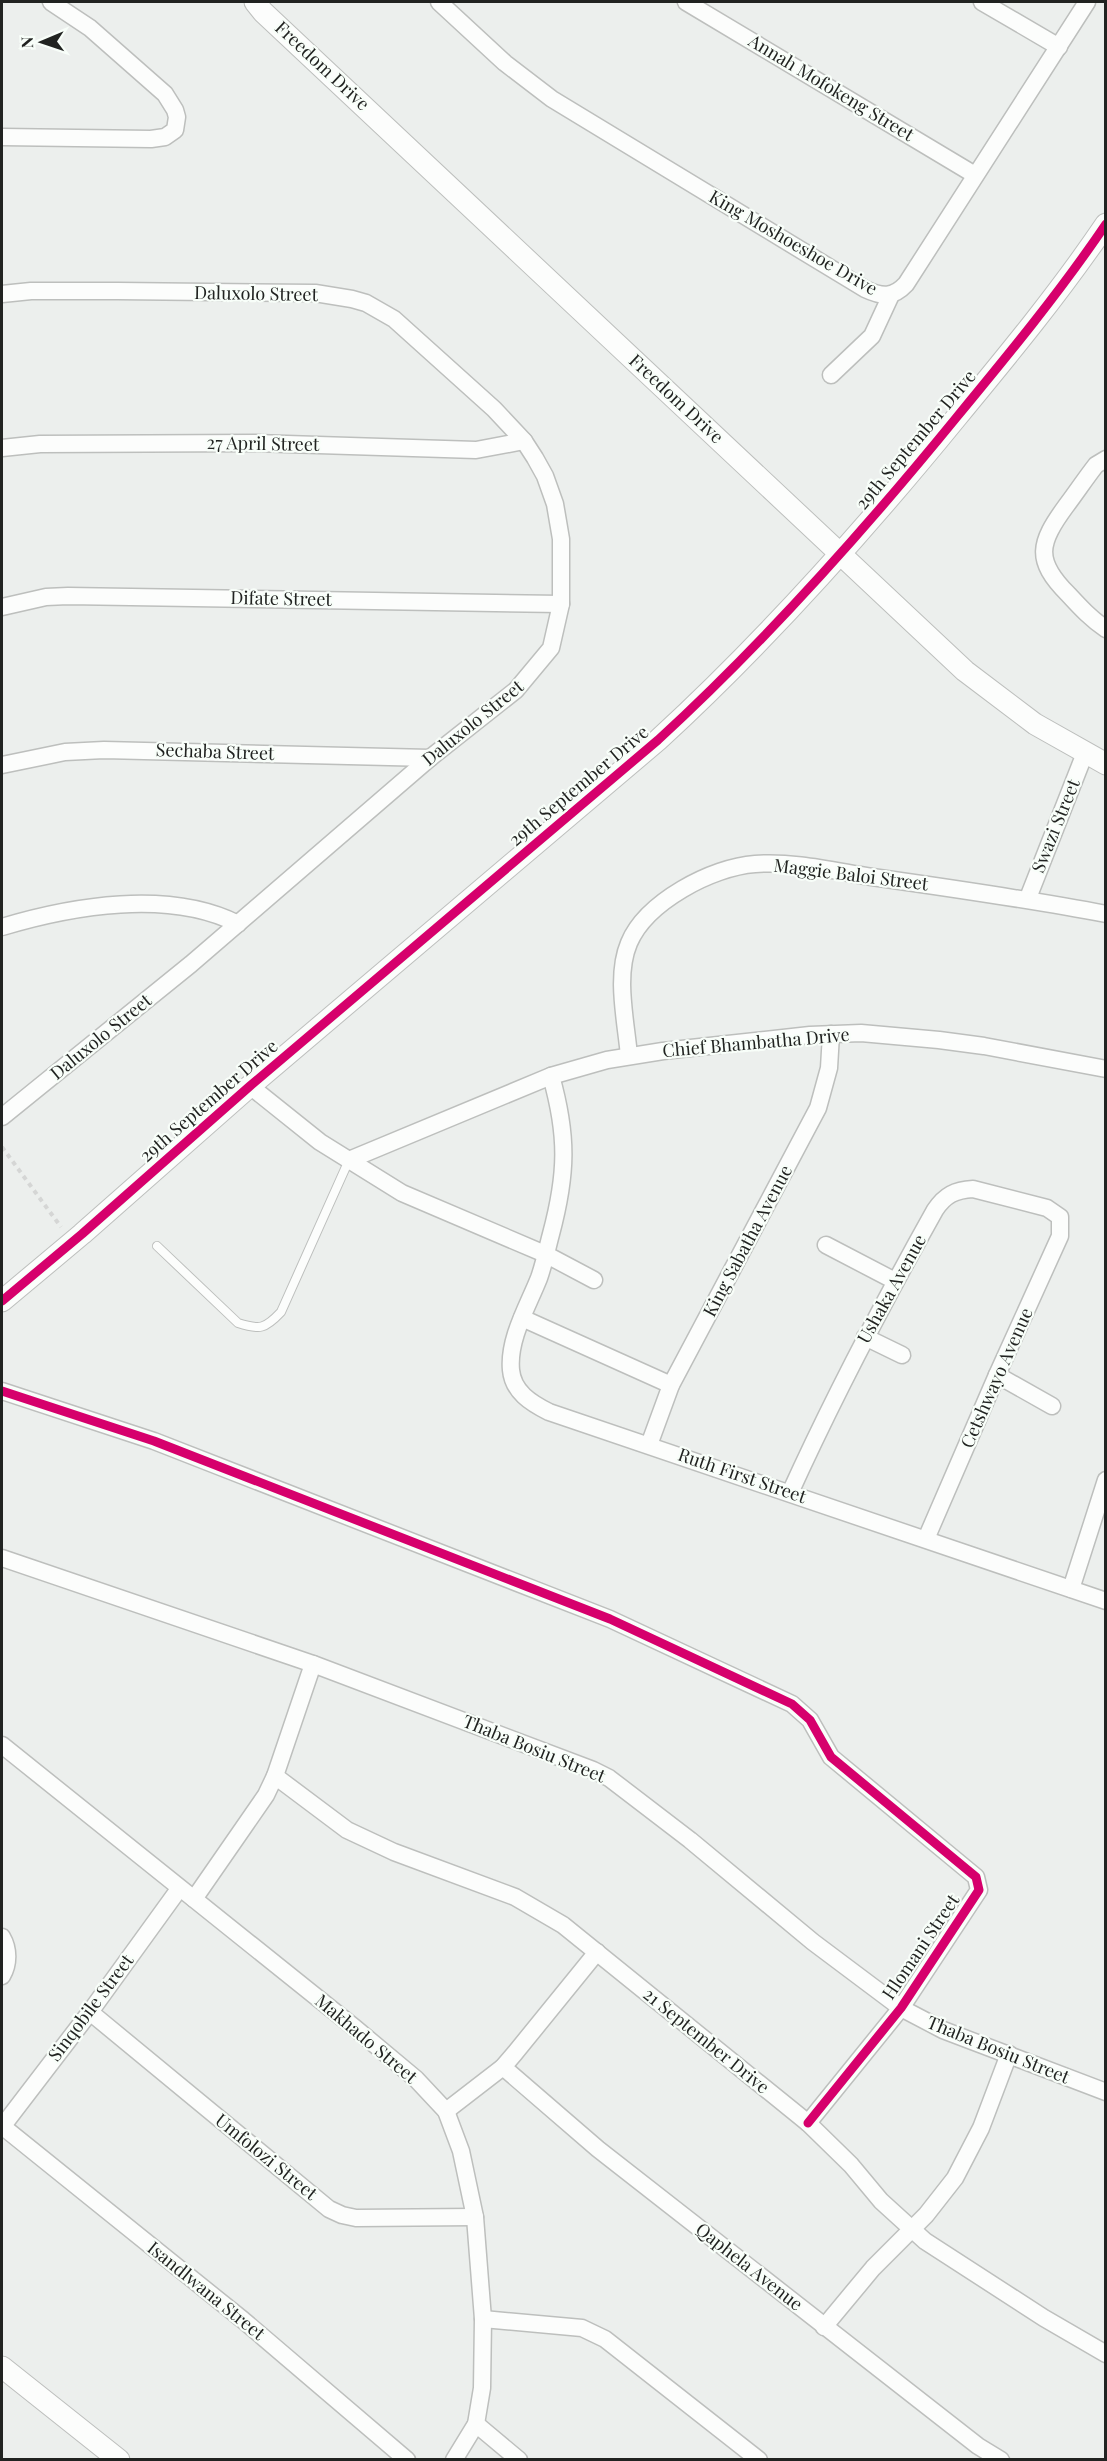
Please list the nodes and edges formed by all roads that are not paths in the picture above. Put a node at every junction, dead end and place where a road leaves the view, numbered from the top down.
1 (51, 2) edge
2 (439, 2) edge
3 (686, 2) edge
4 (982, 2) edge
5 (1087, 2) edge
6 (255, 5) edge
7 (1059, 47) junction
8 (2, 137) edge
9 (975, 175) junction
10 (1106, 224) edge
11 (2, 294) edge
12 (891, 295) junction
13 (831, 375) dead end
14 (524, 441) junction
15 (2, 448) edge
16 (1106, 459) edge
17 (841, 555) junction
18 (561, 604) junction
19 (2, 606) edge
20 (1106, 629) edge
21 (1085, 753) junction
22 (430, 758) junction
23 (1106, 764) edge
24 (2, 765) edge
25 (1028, 898) junction
26 (1106, 914) edge
27 (238, 924) junction
28 (2, 927) edge
29 (831, 1034) junction
30 (629, 1056) junction
31 (1106, 1070) edge
32 (551, 1076) junction
33 (250, 1086) junction
34 (2, 1117) edge
35 (349, 1160) junction
36 (1060, 1217) joint
37 (826, 1245) dead end
38 (157, 1246) dead end
39 (545, 1254) junction
40 (594, 1280) dead end
41 (895, 1281) junction
42 (2, 1301) edge
43 (522, 1318) junction
44 (864, 1337) junction
45 (902, 1355) dead end
46 (997, 1375) junction
47 (670, 1386) junction
48 (2, 1391) edge
49 (1052, 1406) dead end
50 (650, 1445) junction
51 (1106, 1480) edge
52 (790, 1493) junction
53 (926, 1539) junction
54 (2, 1558) edge
55 (1071, 1589) junction
56 (1106, 1601) edge
57 (313, 1664) junction
58 (2, 1745) edge
59 (275, 1776) junction
60 (179, 1889) junction
61 (194, 1899) junction
62 (2, 1937) edge
63 (597, 1952) junction
64 (2, 1976) edge
65 (901, 2007) junction
66 (90, 2012) junction
67 (1009, 2054) junction
68 (503, 2067) junction
69 (1106, 2092) edge
70 (446, 2111) junction
71 (808, 2123) junction
72 (2, 2126) edge
73 (475, 2217) junction
74 (911, 2229) junction
75 (483, 2319) junction
76 (824, 2327) junction
77 (1106, 2354) edge
78 (2, 2367) edge
79 (476, 2424) junction
80 (974, 2453) edge
81 (119, 2460) edge
82 (407, 2460) edge
83 (454, 2460) edge
84 (519, 2460) edge
85 (759, 2460) edge
86 (1001, 2460) edge

1 - 8 street
2 - 12 street, King Moshoeshoe Drive
3 - 9 street, Annah Mofokeng Street
4 - 7 street
5 - 7 street, King Moshoeshoe Drive
6 - 17 street, Freedom Drive
7 - 9 street, King Moshoeshoe Drive
9 - 12 street, King Moshoeshoe Drive
10 - 17 street, 29th September Drive
11 - 14 street, Daluxolo Street
12 - 13 street
14 - 15 street, 27 April Street
14 - 18 street, Daluxolo Street
16 - 20 street
17 - 21 street, Freedom Drive
17 - 33 street, 29th September Drive
18 - 19 street, Difate Street
18 - 22 street, Daluxolo Street
21 - 23 street, Freedom Drive
21 - 25 street, Swazi Street
22 - 24 street, Sechaba Street
22 - 27 street, Daluxolo Street
25 - 26 street, Maggie Baloi Street
25 - 30 street, Maggie Baloi Street
27 - 28 street
27 - 34 street, Daluxolo Street
29 - 30 street, Chief Bhambatha Drive
29 - 31 street, Chief Bhambatha Drive
29 - 47 street, King Sabatha Avenue
30 - 32 street, Chief Bhambatha Drive
32 - 35 street, Chief Bhambatha Drive
32 - 39 street
33 - 35 street
33 - 42 street, 29th September Drive
35 - 38 lane
35 - 39 street
36 - 41 street, Ushaka Avenue
36 - 46 street, Cetshwayo Avenue
37 - 41 street
39 - 40 street
39 - 43 street, Ruth First Street
41 - 44 street, Ushaka Avenue
43 - 47 street
43 - 50 street, Ruth First Street
44 - 45 street
44 - 52 street, Ushaka Avenue
46 - 49 street
46 - 53 street, Cetshwayo Avenue
47 - 50 street, King Sabatha Avenue
48 - 65 street, Hlomani Street
50 - 52 street, Ruth First Street
51 - 55 street
52 - 53 street, Ruth First Street
53 - 55 street, Ruth First Street
54 - 57 street, Thaba Bosiu Street
55 - 56 street, Ruth First Street
57 - 59 street
57 - 65 street, Thaba Bosiu Street
58 - 60 street, Makhado Street
59 - 61 street
59 - 63 street, 21 September Drive
60 - 61 street, Makhado Street
60 - 66 street, Sinqobile Street
61 - 70 street, Makhado Street
62 - 64 street
63 - 68 street
63 - 71 street, 21 September Drive
65 - 67 street, Thaba Bosiu Street
65 - 71 street, Hlomani Street
66 - 72 street, Sinqobile Street
66 - 73 street, Umfolozi Street
67 - 69 street, Thaba Bosiu Street
67 - 74 street
68 - 70 street
68 - 76 street, Qaphela Avenue
70 - 73 street, Makhado Street
71 - 74 street, 21 September Drive
72 - 82 street, Isandlwana Street
73 - 75 street, Makhado Street
74 - 76 street
74 - 77 street, 21 September Drive
75 - 79 street, Makhado Street
75 - 85 street
76 - 80 street, Qaphela Avenue
78 - 81 street
79 - 83 street, Makhado Street
79 - 84 street
80 - 86 street, Qaphela Avenue

